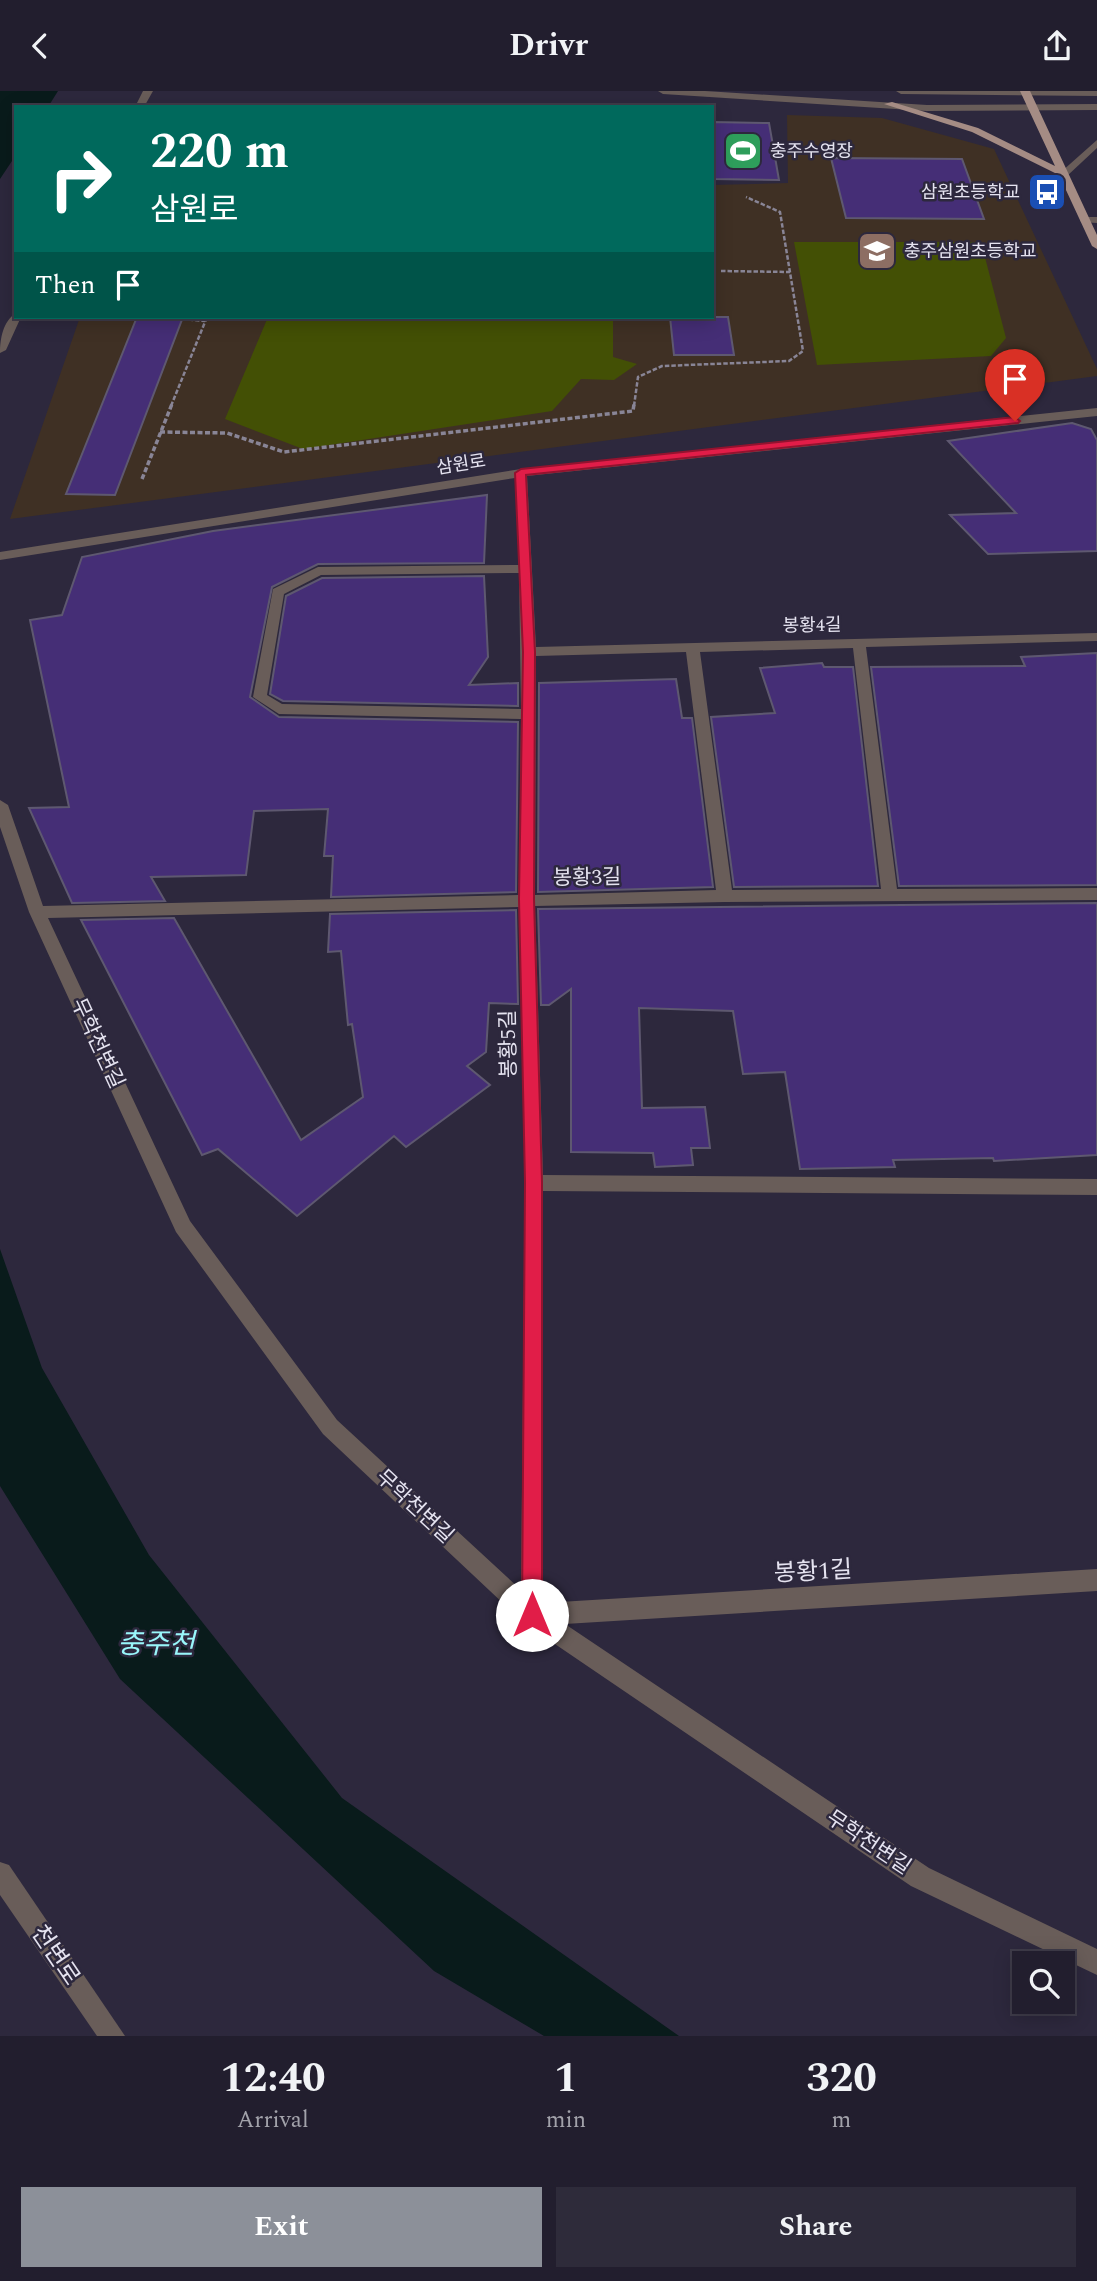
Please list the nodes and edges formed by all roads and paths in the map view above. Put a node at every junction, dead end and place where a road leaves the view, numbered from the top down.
1 (663, 91) edge
2 (901, 91) edge
3 (1026, 92) edge
4 (1097, 93) edge
5 (889, 104) junction
6 (1097, 107) edge
7 (1033, 108) junction
8 (1097, 143) edge
9 (1064, 174) junction
10 (746, 197) dead end
11 (1085, 220) junction
12 (1097, 220) edge
13 (1097, 246) edge
14 (722, 271) dead end
15 (790, 272) junction
16 (15, 319) edge
17 (182, 319) dead end
18 (206, 319) edge
19 (0, 349) edge
20 (1097, 412) edge
21 (160, 432) junction
22 (521, 473) junction
23 (142, 479) dead end
24 (0, 556) edge
25 (524, 569) junction
26 (1097, 637) edge
27 (859, 643) junction
28 (692, 647) junction
29 (529, 652) junction
30 (528, 713) junction
31 (0, 805) edge
32 (1097, 894) edge
33 (725, 895) junction
34 (890, 895) junction
35 (527, 899) junction
36 (37, 912) junction
37 (534, 1182) junction
38 (1097, 1187) edge
39 (1097, 1580) edge
40 (532, 1615) junction
41 (0, 1874) edge
42 (1097, 1962) edge
43 (111, 2036) edge

1 - 5 street
2 - 3 street
3 - 4 street
3 - 7 main road
5 - 7 street
5 - 9 main road
6 - 7 street
7 - 9 main road
8 - 9 street
9 - 11 main road
10 - 15 path
11 - 12 street
11 - 13 main road
14 - 15 path
15 - 21 path
16 - 19 street
17 - 18 path
18 - 21 path
20 - 22 street, 삼원로
21 - 23 path
22 - 24 street, 삼원로
22 - 25 street, 봉황5길
25 - 29 street, 봉황5길
25 - 30 street
26 - 27 street, 봉황4길
27 - 28 street, 봉황4길
27 - 34 street
28 - 29 street, 봉황4길
28 - 33 street
29 - 30 street, 봉황5길
30 - 35 street, 봉황5길
31 - 36 street, 무학천변길
32 - 34 street, 봉황3길
33 - 34 street, 봉황3길
33 - 35 street, 봉황3길
35 - 36 street, 봉황3길
35 - 37 street, 봉황5길
36 - 40 street, 무학천변길
37 - 38 street
37 - 40 street, 봉황5길
39 - 40 street, 봉황1길
40 - 42 street, 무학천변길
41 - 43 street, 천변로

